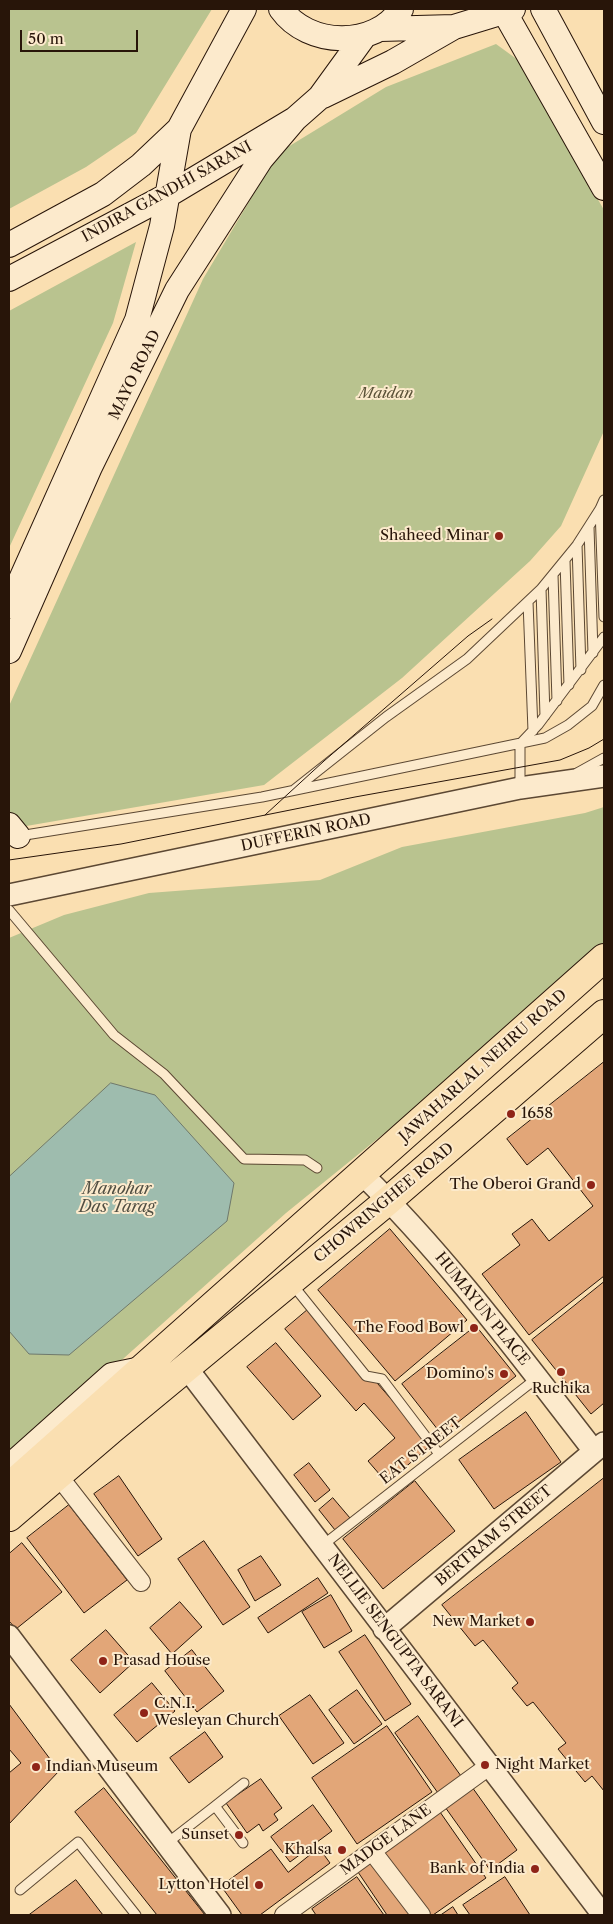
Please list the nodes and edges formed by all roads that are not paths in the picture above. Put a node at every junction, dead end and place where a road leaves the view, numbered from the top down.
1 (244, 9) edge
2 (281, 9) edge
3 (401, 9) edge
4 (543, 9) edge
5 (509, 11) edge
6 (454, 27) junction
7 (372, 32) junction
8 (320, 97) junction
9 (295, 120) junction
10 (604, 122) edge
11 (179, 129) junction
12 (604, 188) edge
13 (168, 195) junction
14 (9, 245) edge
15 (9, 279) edge
16 (604, 500) edge
17 (600, 509) junction
18 (589, 527) junction
19 (577, 545) junction
20 (565, 561) junction
21 (552, 575) junction
22 (541, 589) junction
23 (528, 602) junction
24 (9, 606) edge
25 (604, 617) edge
26 (604, 637) edge
27 (9, 651) edge
28 (593, 653) junction
29 (581, 670) junction
30 (569, 685) junction
31 (604, 685) edge
32 (557, 701) junction
33 (545, 716) junction
34 (532, 731) junction
35 (520, 744) junction
36 (604, 758) edge
37 (604, 776) edge
38 (564, 781) junction
39 (520, 788) junction
40 (293, 791) junction
41 (12, 833) edge
42 (9, 895) edge
43 (9, 910) edge
44 (604, 958) edge
45 (604, 1014) edge
46 (317, 1168) dead end
47 (362, 1174) junction
48 (389, 1200) junction
49 (290, 1282) junction
50 (186, 1367) junction
51 (140, 1369) junction
52 (537, 1378) junction
53 (160, 1388) junction
54 (75, 1444) junction
55 (599, 1447) edge
56 (439, 1454) junction
57 (9, 1467) edge
58 (64, 1483) junction
59 (9, 1487) edge
60 (9, 1517) edge
61 (9, 1530) edge
62 (323, 1545) junction
63 (141, 1582) dead end
64 (384, 1629) junction
65 (9, 1636) edge
66 (489, 1766) junction
67 (244, 1783) dead end
68 (215, 1806) junction
69 (243, 1843) dead end
70 (166, 1844) junction
71 (372, 1851) junction
72 (20, 1890) dead end
73 (136, 1915) edge
74 (220, 1915) edge
75 (284, 1915) edge
76 (421, 1915) edge
77 (603, 1915) edge

1 - 11 main road
2 - 7 main road
3 - 7 main road
4 - 10 main road
5 - 6 main road
5 - 12 main road
6 - 7 main road
6 - 8 main road
7 - 8 main road
8 - 9 main road, INDIRA GANDHI SARANI
9 - 13 main road, INDIRA GANDHI SARANI
9 - 27 main road, MAYO ROAD
11 - 13 main road, MAYO ROAD
11 - 14 main road, INDIRA GANDHI SARANI
13 - 15 main road, INDIRA GANDHI SARANI
13 - 24 main road, MAYO ROAD
16 - 17 lane
17 - 18 lane
17 - 25 lane
18 - 19 lane
18 - 28 lane
19 - 20 lane
19 - 29 lane
20 - 21 lane
20 - 30 lane
21 - 22 lane
21 - 32 lane
22 - 23 lane
22 - 33 lane
23 - 34 lane
23 - 40 lane
26 - 28 lane
28 - 29 lane
29 - 30 lane
30 - 32 lane
31 - 35 lane
32 - 33 lane
33 - 34 lane
34 - 35 lane
35 - 39 lane
35 - 40 lane
36 - 38 lane
37 - 38 street, DUFFERIN ROAD
38 - 39 street, DUFFERIN ROAD
39 - 42 street, DUFFERIN ROAD
40 - 41 lane
43 - 46 lane
44 - 47 main road, JAWAHARLAL NEHRU ROAD
45 - 48 main road, CHOWRINGHEE ROAD
47 - 48 street, HUMAYUN PLACE
47 - 51 main road
48 - 49 main road, CHOWRINGHEE ROAD
48 - 52 street, HUMAYUN PLACE
49 - 50 main road, CHOWRINGHEE ROAD
49 - 56 lane
50 - 53 main road, CHOWRINGHEE ROAD
50 - 62 street, NELLIE SENGUPTA SARANI
51 - 54 main road
51 - 57 main road
52 - 55 street, HUMAYUN PLACE
52 - 56 lane, EAT STREET
53 - 54 main road, CHOWRINGHEE ROAD
53 - 58 main road
54 - 59 main road
54 - 60 main road
55 - 64 street, BERTRAM STREET
56 - 62 lane, EAT STREET
58 - 61 main road
58 - 63 street
62 - 64 street, NELLIE SENGUPTA SARANI
64 - 66 street, NELLIE SENGUPTA SARANI
65 - 70 street
66 - 71 street, MADGE LANE
66 - 77 street, NELLIE SENGUPTA SARANI
67 - 68 lane
68 - 69 lane
68 - 70 lane
70 - 74 street
71 - 75 street, MADGE LANE
71 - 76 street
72 - 73 lane

